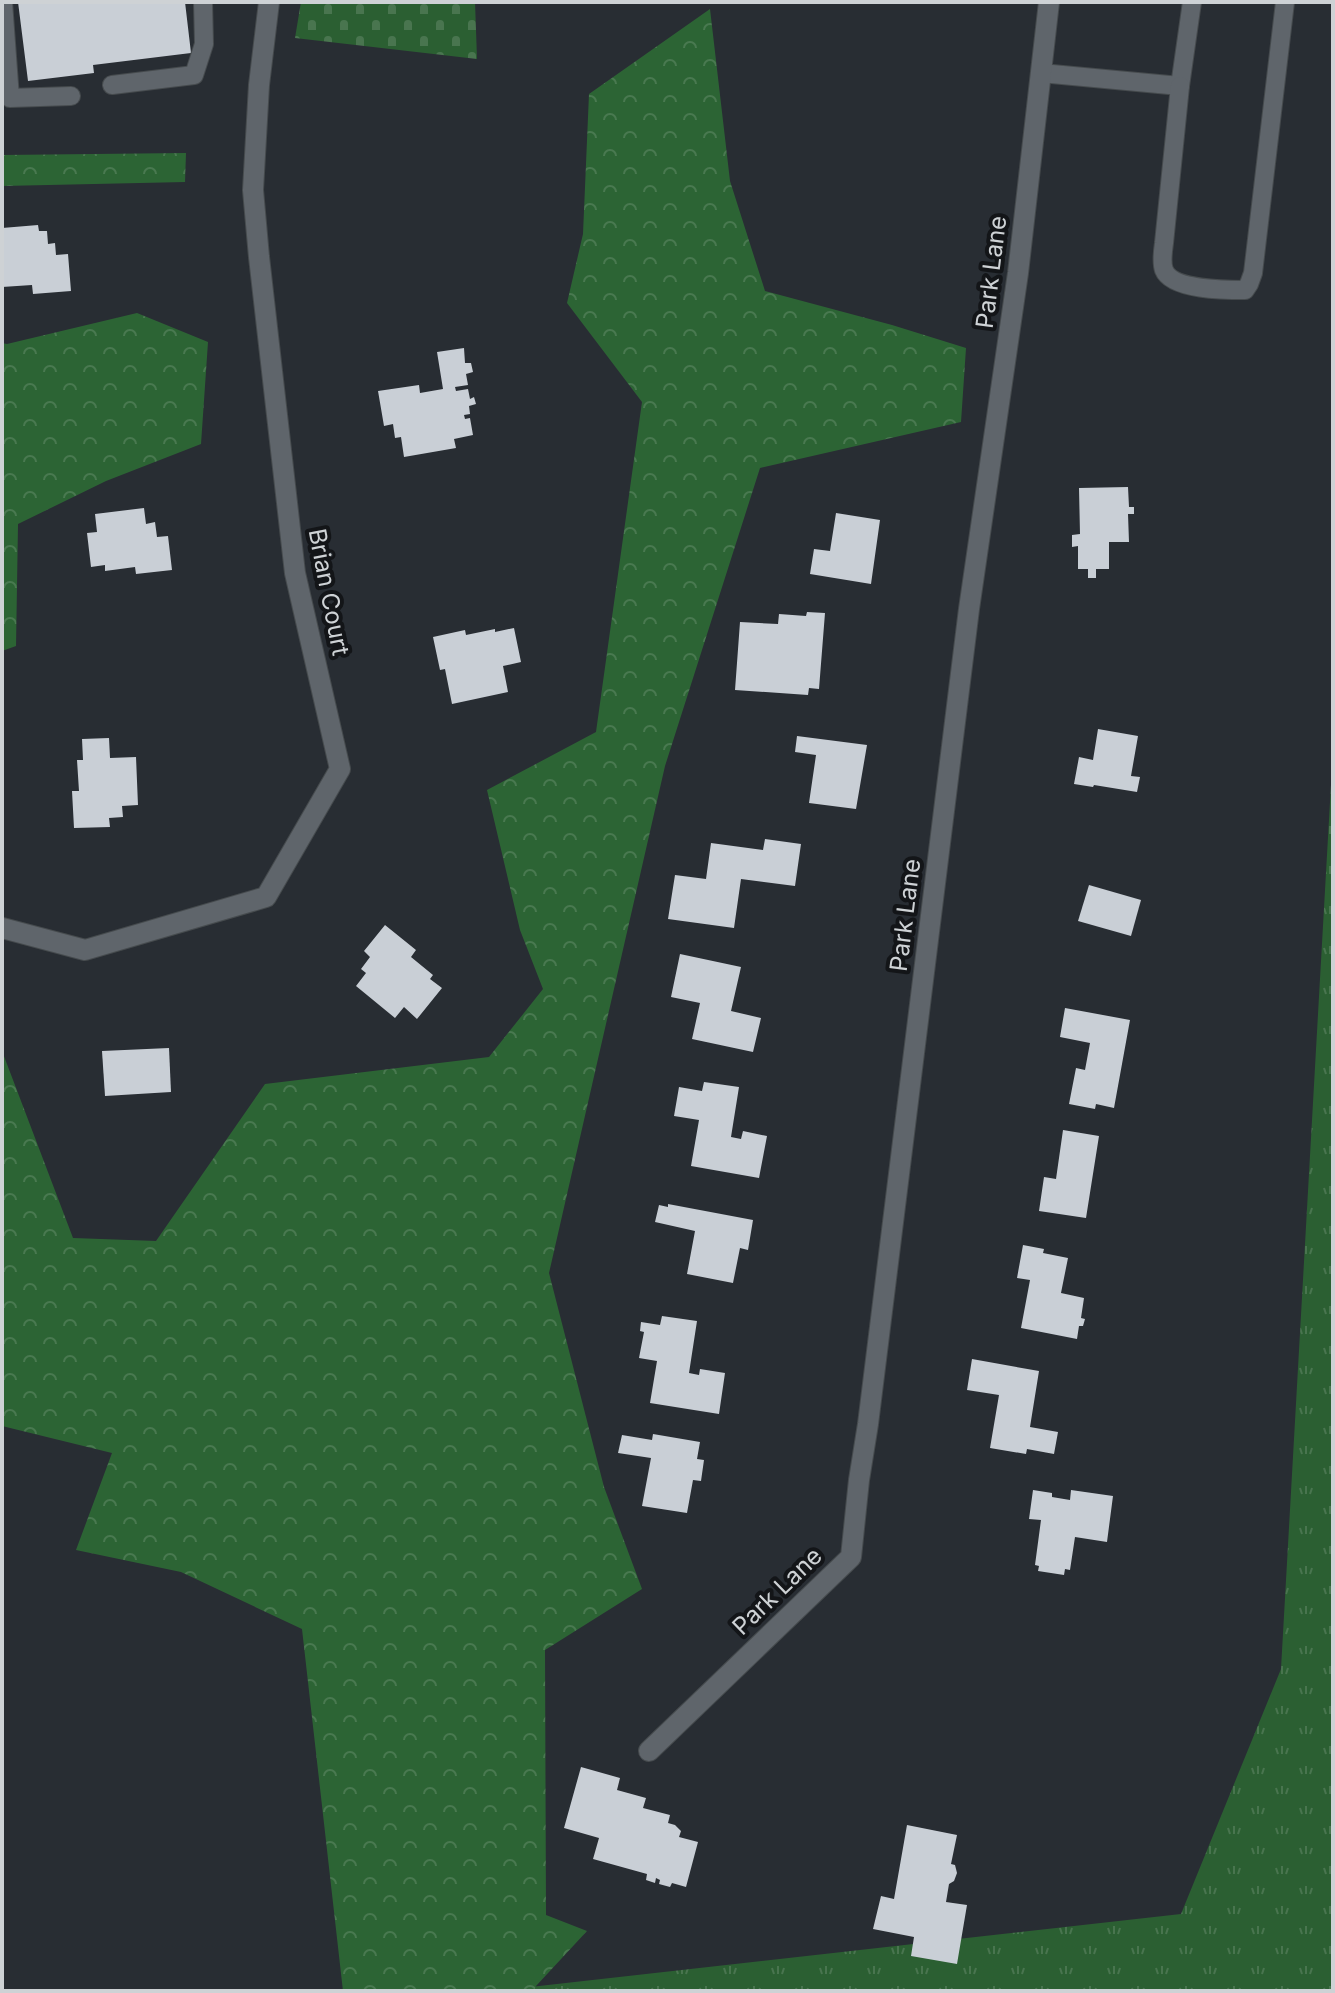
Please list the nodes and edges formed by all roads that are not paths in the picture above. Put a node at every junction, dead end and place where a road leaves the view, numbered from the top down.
1 (3, 2) edge
2 (203, 2) edge
3 (269, 2) edge
4 (1049, 2) edge
5 (1192, 2) edge
6 (1285, 2) edge
7 (1041, 73) junction
8 (112, 85) dead end
9 (1180, 86) junction
10 (71, 96) dead end
11 (2, 928) edge
12 (649, 1751) dead end

1 - 10 lane
2 - 8 lane
3 - 11 street, Brian Court
4 - 7 street, Park Lane
5 - 9 lane
6 - 9 lane
7 - 9 lane
7 - 12 street, Park Lane

